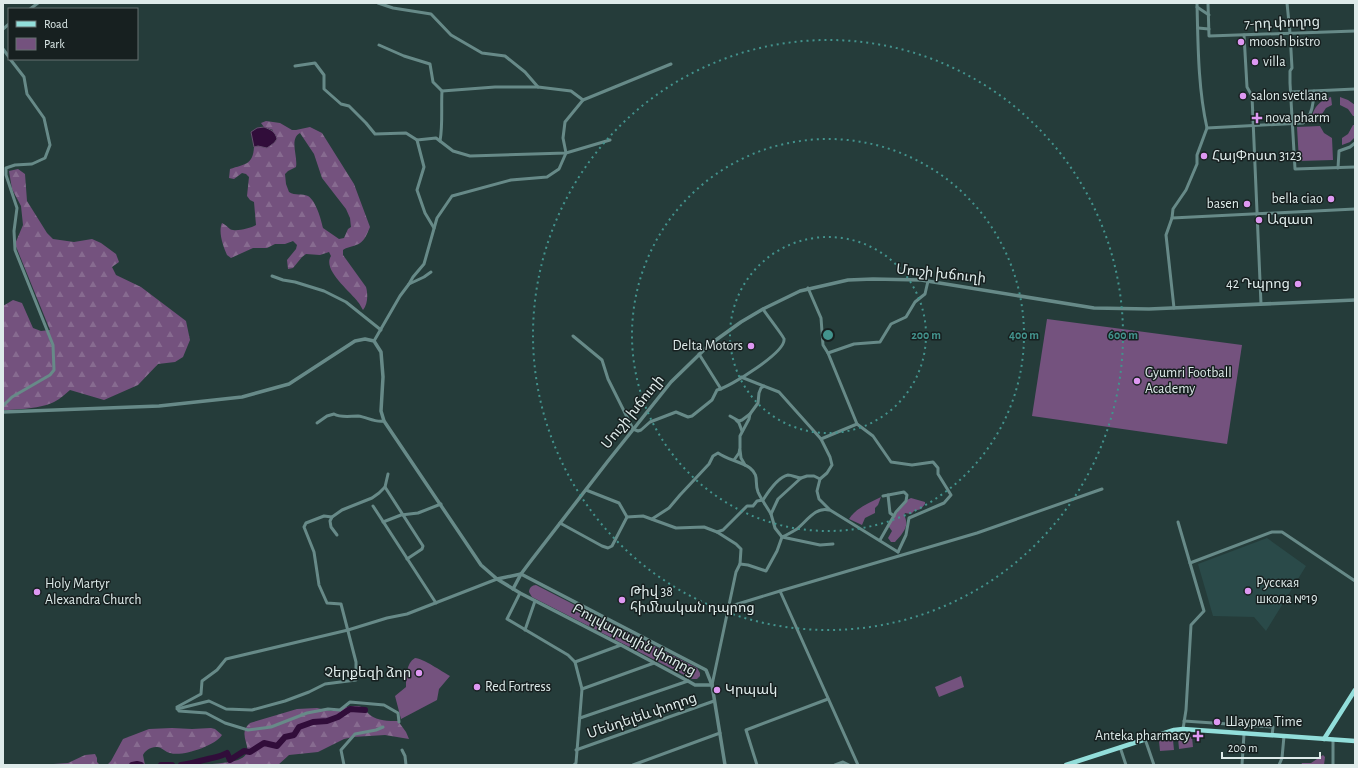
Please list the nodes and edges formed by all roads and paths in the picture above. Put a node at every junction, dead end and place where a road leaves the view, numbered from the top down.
1 (378, 3) edge
2 (1208, 3) edge
3 (1287, 3) edge
4 (1197, 5) edge
5 (1209, 15) junction
6 (1198, 28) junction
7 (1209, 29) junction
8 (1355, 31) edge
9 (1290, 33) junction
10 (1244, 35) junction
11 (379, 45) dead end
12 (11, 60) edge
13 (671, 64) dead end
14 (295, 66) dead end
15 (538, 87) junction
16 (1355, 89) edge
17 (442, 91) junction
18 (1314, 91) junction
19 (1291, 92) junction
20 (583, 100) junction
21 (1292, 124) junction
22 (1253, 126) junction
23 (1207, 128) junction
24 (417, 140) junction
25 (610, 140) dead end
26 (440, 141) junction
27 (1355, 143) edge
28 (566, 153) junction
29 (1355, 167) edge
30 (1338, 168) junction
31 (1355, 209) edge
32 (1257, 214) junction
33 (1172, 218) junction
34 (434, 229) junction
35 (430, 272) dead end
36 (272, 276) dead end
37 (928, 281) junction
38 (409, 284) junction
39 (808, 288) junction
40 (1355, 300) edge
41 (1261, 304) junction
42 (1174, 308) junction
43 (762, 309) junction
44 (381, 330) junction
45 (573, 336) dead end
46 (374, 341) junction
47 (828, 353) junction
48 (699, 354) junction
49 (741, 377) junction
50 (764, 386) junction
51 (721, 389) junction
52 (3, 406) edge
53 (3, 412) edge
54 (750, 414) junction
55 (730, 416) dead end
56 (736, 420) junction
57 (384, 421) junction
58 (317, 423) dead end
59 (857, 424) junction
60 (633, 429) junction
61 (742, 432) junction
62 (821, 439) junction
63 (740, 448) junction
64 (734, 460) junction
65 (746, 466) junction
66 (388, 474) dead end
67 (801, 478) junction
68 (820, 479) junction
69 (385, 488) junction
70 (1102, 489) dead end
71 (586, 490) junction
72 (888, 495) junction
73 (883, 496) dead end
74 (763, 500) junction
75 (441, 504) junction
76 (373, 506) dead end
77 (830, 510) junction
78 (771, 514) junction
79 (402, 515) junction
80 (332, 516) junction
81 (894, 516) junction
82 (627, 517) junction
83 (652, 519) junction
84 (383, 522) junction
85 (1178, 522) dead end
86 (560, 523) junction
87 (717, 532) junction
88 (337, 535) dead end
89 (782, 537) junction
90 (880, 540) junction
91 (832, 544) dead end
92 (898, 552) junction
93 (896, 556) junction
94 (407, 559) junction
95 (1190, 563) junction
96 (740, 564) junction
97 (521, 574) junction
98 (497, 580) junction
99 (1355, 581) edge
100 (513, 589) junction
101 (780, 591) junction
102 (520, 593) junction
103 (535, 601) junction
104 (436, 603) junction
105 (728, 608) junction
106 (348, 630) junction
107 (525, 630) junction
108 (621, 645) junction
109 (575, 662) junction
110 (654, 662) junction
111 (688, 681) junction
112 (712, 685) junction
113 (582, 689) junction
114 (1355, 690) edge
115 (828, 699) junction
116 (714, 702) junction
117 (177, 709) junction
118 (580, 718) junction
119 (399, 722) dead end
120 (1184, 722) junction
121 (383, 727) dead end
122 (1183, 729) junction
123 (720, 734) junction
124 (1244, 734) junction
125 (1272, 736) junction
126 (1284, 736) junction
127 (1145, 739) junction
128 (1324, 739) junction
129 (1333, 739) junction
130 (1355, 741) edge
131 (1120, 747) junction
132 (402, 750) dead end
133 (576, 750) junction
134 (344, 765) edge
135 (406, 765) edge
136 (574, 765) edge
137 (633, 765) edge
138 (725, 765) edge
139 (757, 765) edge
140 (835, 765) edge
141 (849, 765) edge
142 (858, 765) edge
143 (1066, 765) edge
144 (1126, 765) edge
145 (1154, 765) edge
146 (1242, 765) edge
147 (1279, 765) edge
148 (1333, 765) edge

1 - 15 street
2 - 5 street
3 - 9 street
4 - 5 street
4 - 6 street
5 - 7 street
6 - 7 street
6 - 23 street
7 - 10 street, 7-րդ փողոց
8 - 9 street, 7-րդ փողոց
9 - 10 street, 7-րդ փողոց
9 - 19 street
10 - 22 street
11 - 17 street
12 - 52 street
13 - 20 street
14 - 24 street
15 - 17 street
15 - 20 street
16 - 18 street
17 - 26 street
18 - 19 street
18 - 21 street
19 - 21 street
20 - 28 street
21 - 22 street
21 - 30 street
22 - 23 street
22 - 32 street
23 - 33 street
24 - 26 street
24 - 34 street
25 - 28 street
26 - 28 street
27 - 30 street
28 - 34 street
29 - 30 street
31 - 32 street
32 - 33 street
32 - 41 street
33 - 42 street
34 - 38 street
35 - 38 street
36 - 44 street
37 - 39 street, Մուշի խճուղի
37 - 42 street, Մուշի խճուղի
37 - 47 street
38 - 44 street
39 - 43 street, Մուշի խճուղի
39 - 47 street
40 - 41 street, Մուշի խճուղի
41 - 42 street, Մուշի խճուղի
43 - 48 street, Մուշի խճուղի
43 - 49 street
44 - 46 street
45 - 60 street
46 - 53 street
46 - 57 street, Բուլվարային փողոց
47 - 59 street
48 - 51 street
48 - 60 street, Մուշի խճուղի
49 - 50 street
49 - 51 street
50 - 54 street
50 - 62 street
51 - 60 street
54 - 56 street
54 - 61 street
55 - 56 street
56 - 61 street
57 - 58 street
57 - 75 street, Բուլվարային փողոց
59 - 62 street
59 - 92 street
60 - 71 street, Մուշի խճուղի
61 - 63 street
62 - 68 street
63 - 64 street
63 - 65 street
64 - 65 street
64 - 83 street
65 - 74 street
66 - 69 street
67 - 68 street
67 - 74 street
67 - 78 street
68 - 77 street
69 - 79 street
69 - 80 street
70 - 93 street
71 - 82 street
71 - 86 street, Մուշի խճուղի
72 - 73 street
72 - 81 street
72 - 81 street
74 - 78 street
74 - 87 street
75 - 79 street
75 - 98 street, Բուլվարային փողոց
76 - 84 street
77 - 89 street
77 - 90 street
78 - 89 street
79 - 84 street
79 - 94 street
80 - 88 street
80 - 106 street
81 - 90 street
82 - 83 street
82 - 86 street
83 - 87 street
84 - 94 street
85 - 95 street
86 - 97 street, Մուշի խճուղի
87 - 96 street
89 - 91 street
89 - 96 street
90 - 92 street
92 - 93 street
93 - 101 street
94 - 104 street
95 - 99 street
95 - 120 street
96 - 105 street
97 - 98 street
97 - 100 street, Մուշի խճուղի
97 - 112 street, Բուլվարային փողոց
98 - 100 street, Բուլվարային փողոց
98 - 104 street
100 - 102 street, Բուլվարային փողոց
101 - 105 street
101 - 115 street
102 - 103 street, Բուլվարային փողոց
102 - 107 street
103 - 107 street
103 - 108 street, Բուլվարային փողոց
104 - 106 street
105 - 112 street
106 - 117 street
106 - 117 street
107 - 109 street
108 - 109 street
108 - 110 street, Բուլվարային փողոց
109 - 113 street
110 - 111 street, Բուլվարային փողոց
110 - 113 street
111 - 112 street, Բուլվարային փողոց
111 - 118 street
112 - 116 street
113 - 118 street
114 - 128 main road
115 - 139 street
115 - 142 street
116 - 123 street
116 - 133 street, Մենդելեև փողոց
117 - 119 street
118 - 133 street
120 - 122 street
120 - 125 street
121 - 134 street
122 - 124 main road
122 - 127 main road
123 - 137 street
123 - 138 street
124 - 125 main road
124 - 146 street
125 - 126 main road
126 - 128 main road
126 - 147 street
127 - 131 main road
127 - 145 street
128 - 129 main road
129 - 130 main road
129 - 148 street
131 - 143 main road
131 - 144 street
132 - 135 street
133 - 136 street
140 - 141 street

